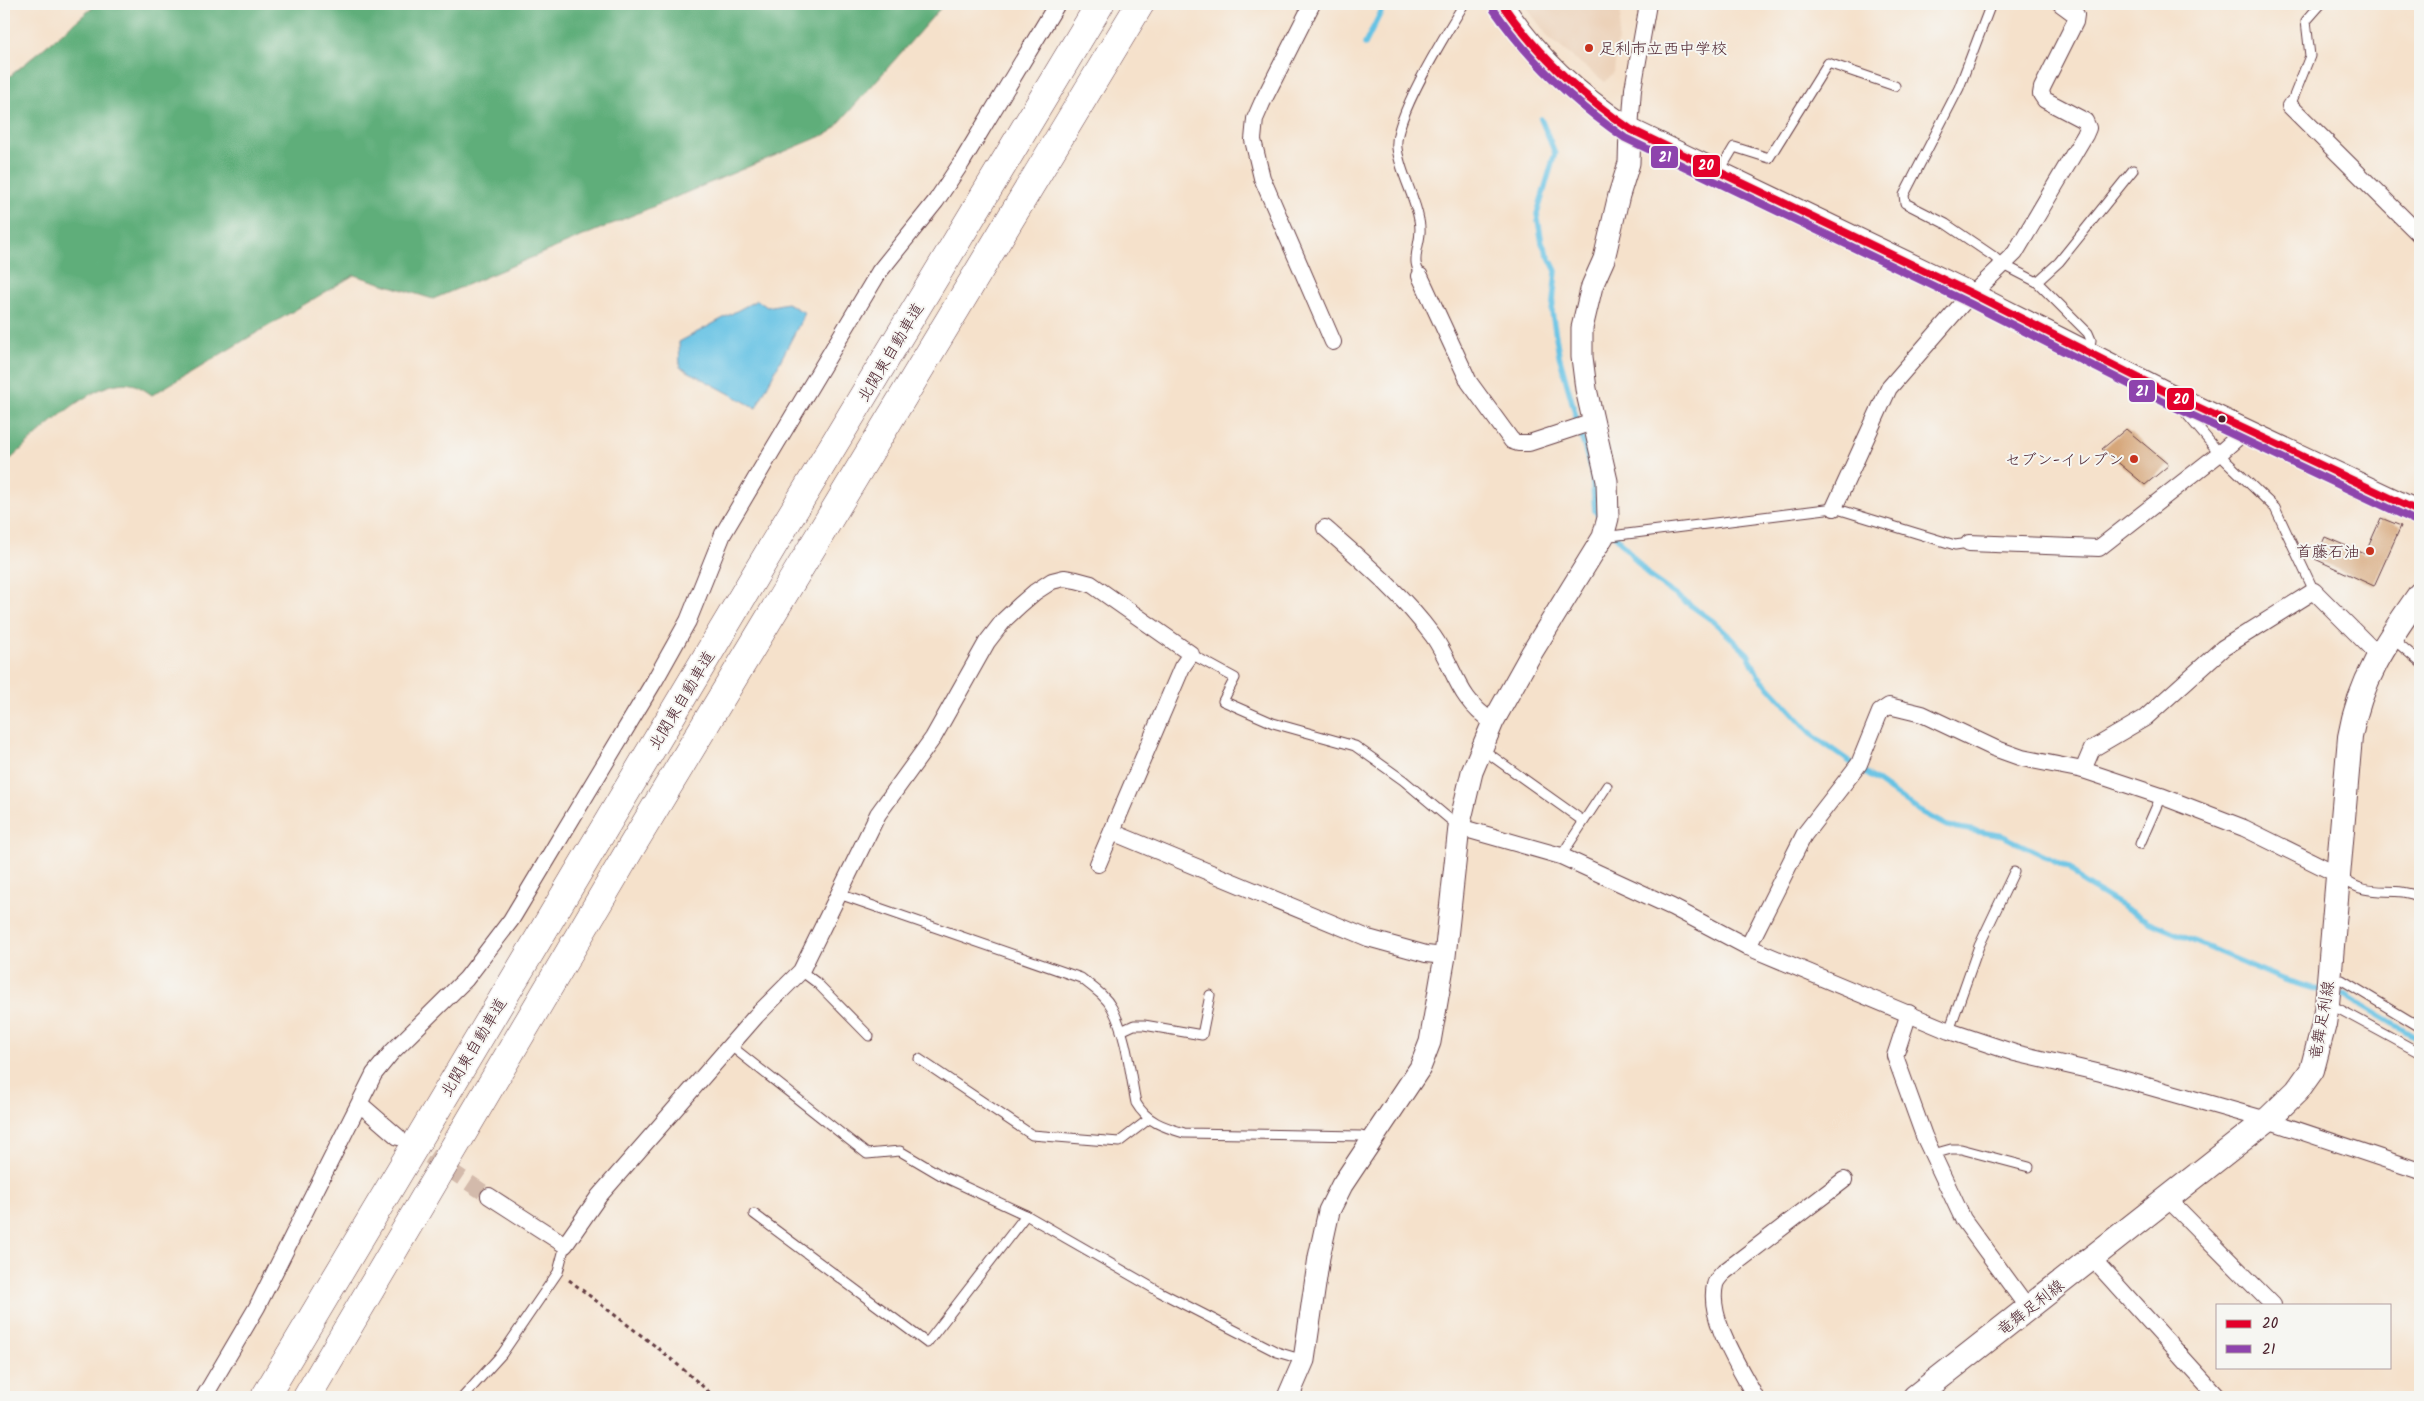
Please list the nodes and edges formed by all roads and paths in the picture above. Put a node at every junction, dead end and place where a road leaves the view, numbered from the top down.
1 (1057, 4) edge
2 (1100, 4) edge
3 (1140, 4) edge
4 (1312, 4) edge
5 (1464, 4) edge
6 (1502, 4) edge
7 (1648, 4) edge
8 (1991, 4) edge
9 (2061, 4) edge
10 (2321, 4) edge
11 (1895, 86) dead end
12 (2290, 106) joint
13 (1630, 129) junction
14 (2133, 170) dead end
15 (1718, 172) junction
16 (2419, 231) edge
17 (2002, 264) junction
18 (1420, 276) joint
19 (2037, 282) junction
20 (1974, 294) junction
21 (1333, 342) dead end
22 (2089, 353) junction
23 (2170, 394) junction
24 (1593, 422) junction
25 (2246, 430) junction
26 (2220, 453) junction
27 (1834, 508) junction
28 (2420, 512) edge
29 (1325, 528) dead end
30 (1603, 537) junction
31 (1969, 543) joint
32 (2314, 591) junction
33 (2420, 594) edge
34 (2384, 645) junction
35 (1191, 654) junction
36 (2420, 662) edge
37 (1493, 722) junction
38 (1481, 749) junction
39 (2083, 770) junction
40 (1607, 786) dead end
41 (2161, 796) junction
42 (1583, 821) junction
43 (1459, 827) junction
44 (1112, 832) junction
45 (2140, 844) dead end
46 (1561, 856) junction
47 (1098, 864) dead end
48 (2014, 872) dead end
49 (2337, 874) junction
50 (839, 894) junction
51 (2420, 897) edge
52 (1748, 947) junction
53 (1445, 956) junction
54 (801, 971) junction
55 (2330, 975) junction
56 (1210, 995) dead end
57 (2327, 1004) junction
58 (1909, 1013) junction
59 (2420, 1027) edge
60 (1121, 1031) junction
61 (1949, 1031) junction
62 (869, 1036) dead end
63 (731, 1046) junction
64 (2420, 1053) edge
65 (919, 1060) dead end
66 (360, 1104) junction
67 (1149, 1119) junction
68 (2267, 1120) junction
69 (398, 1136) tunnel mouth
70 (1371, 1140) junction
71 (1933, 1154) junction
72 (2029, 1167) dead end
73 (2420, 1172) edge
74 (1844, 1180) dead end
75 (489, 1196) tunnel mouth
76 (2167, 1198) junction
77 (754, 1214) dead end
78 (1026, 1215) junction
79 (565, 1245) junction
80 (2092, 1258) junction
81 (558, 1272) junction
82 (2271, 1304) edge
83 (2028, 1308) junction
84 (1304, 1360) junction
85 (204, 1397) edge
86 (265, 1397) edge
87 (307, 1397) edge
88 (463, 1397) edge
89 (715, 1397) edge
90 (1288, 1397) edge
91 (1755, 1397) edge
92 (1915, 1397) edge
93 (2218, 1397) edge

1 - 66 street
2 - 86 highway, 北関東自動車道
3 - 87 highway, 北関東自動車道
4 - 21 street
5 - 18 lane
6 - 13 street
7 - 13 street
8 - 17 lane
9 - 17 street
10 - 12 lane
11 - 15 lane
12 - 16 street
13 - 15 street
13 - 24 street
14 - 19 lane
15 - 20 street
17 - 19 lane
17 - 20 street
18 - 24 street
19 - 22 lane
20 - 22 street
20 - 27 street
22 - 23 street
23 - 25 street
23 - 26 lane
24 - 30 street
25 - 26 street
25 - 28 street
26 - 31 street
26 - 32 lane
27 - 30 lane
27 - 31 lane
29 - 37 street
30 - 37 street
32 - 34 street
32 - 39 street
33 - 34 main road, 竜舞足利線
34 - 36 lane
34 - 49 main road, 竜舞足利線
35 - 43 lane
35 - 44 street
35 - 50 street
37 - 38 street
38 - 42 lane
38 - 43 street
39 - 41 street
39 - 52 street
40 - 42 lane
41 - 45 lane
41 - 49 street
42 - 46 lane
43 - 46 street
43 - 53 street
44 - 47 street
44 - 53 street
46 - 52 street
48 - 61 lane
49 - 51 lane
49 - 55 main road, 竜舞足利線
50 - 54 street
50 - 60 lane
52 - 58 street
53 - 70 street
54 - 62 lane
54 - 63 street
55 - 57 main road, 竜舞足利線
55 - 59 lane
56 - 60 lane
57 - 64 lane
57 - 68 main road, 竜舞足利線
58 - 61 street
58 - 71 street
60 - 67 lane
61 - 68 street
63 - 78 lane
63 - 79 street
65 - 67 lane
66 - 69 street
66 - 85 street
67 - 70 lane
68 - 73 street
68 - 76 main road, 竜舞足利線
70 - 84 street
71 - 72 lane
71 - 83 street
74 - 91 street
75 - 79 street
76 - 80 main road, 竜舞足利線
76 - 82 street
77 - 78 lane
78 - 84 lane
79 - 81 lane
80 - 83 main road, 竜舞足利線
80 - 93 street
81 - 88 lane
81 - 89 path
83 - 92 main road, 竜舞足利線
84 - 90 street

